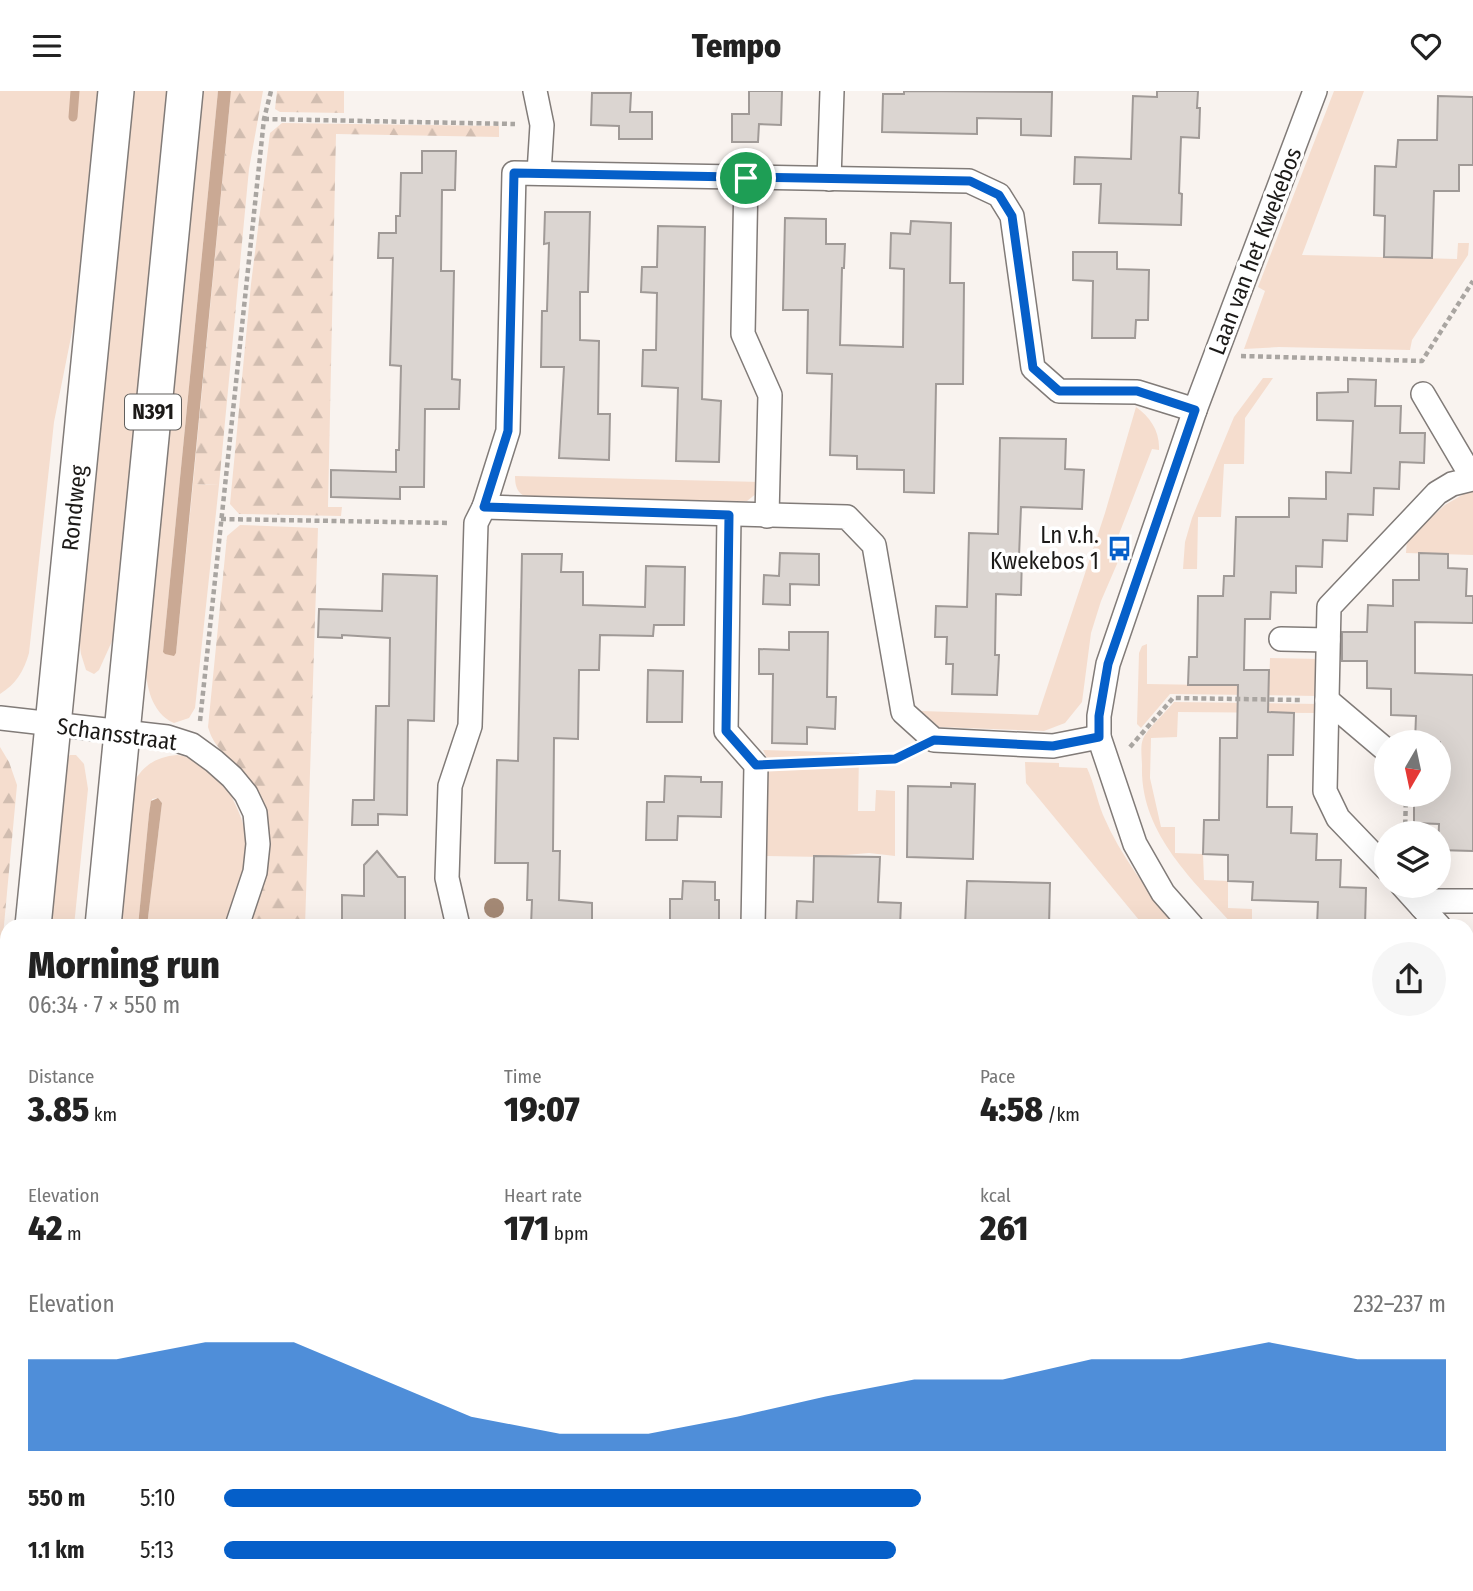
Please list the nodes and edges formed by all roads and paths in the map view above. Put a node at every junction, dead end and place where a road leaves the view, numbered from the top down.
1 (116, 91) edge
2 (185, 91) edge
3 (271, 91) edge
4 (536, 91) edge
5 (832, 91) edge
6 (1315, 91) edge
7 (264, 119) junction
8 (542, 125) junction
9 (539, 173) junction
10 (746, 178) junction
11 (830, 179) junction
12 (1473, 281) edge
13 (1213, 358) junction
14 (1423, 394) dead end
15 (1195, 410) junction
16 (480, 515) junction
17 (729, 515) junction
18 (767, 516) junction
19 (221, 519) junction
20 (1281, 639) dead end
21 (1328, 640) junction
22 (1327, 700) junction
23 (0, 718) edge
24 (52, 724) junction
25 (122, 732) junction
26 (1099, 737) junction
27 (934, 740) junction
28 (1374, 741) edge
29 (192, 745) junction
30 (1107, 760) junction
31 (756, 765) junction
32 (1374, 856) edge
33 (1414, 898) edge
34 (1473, 901) edge
35 (1422, 907) junction
36 (34, 919) edge
37 (104, 919) edge
38 (239, 919) edge
39 (456, 919) edge
40 (753, 919) edge
41 (1186, 919) edge
42 (1433, 919) edge

1 - 24 main road, Rondweg
2 - 25 main road, N391
3 - 7 path
4 - 8 street
5 - 11 street
6 - 13 street, Laan van het Kwekebos
7 - 8 path
7 - 19 path
8 - 9 street
9 - 10 street
9 - 16 street
10 - 11 street
10 - 18 street
11 - 15 street
12 - 13 path
13 - 15 street, Laan van het Kwekebos
14 - 21 street
15 - 26 street, Laan van het Kwekebos
16 - 17 street
16 - 19 path
16 - 39 street
17 - 18 street
17 - 31 street
18 - 27 street
19 - 29 path
20 - 21 street
21 - 22 street
22 - 28 street
22 - 30 path
22 - 32 street
23 - 24 street, Schansstraat
24 - 25 street, Schansstraat
24 - 36 main road, Rondweg
25 - 29 street, Schansstraat
25 - 37 main road, N391
26 - 27 street
26 - 30 street, Laan van het Kwekebos
27 - 31 path
29 - 38 street, Schansstraat
30 - 41 street, Laan van het Kwekebos
31 - 40 street
33 - 35 street
34 - 35 street
35 - 42 street

